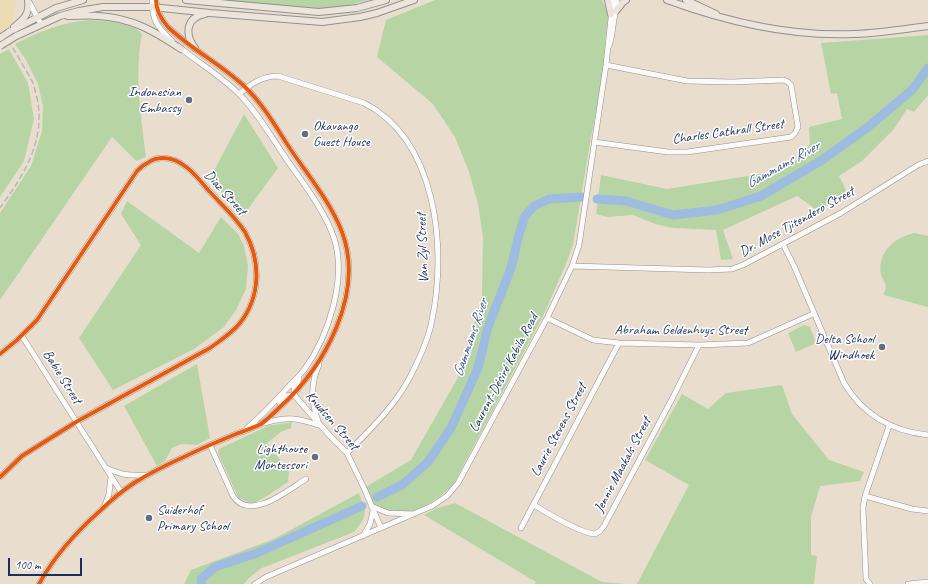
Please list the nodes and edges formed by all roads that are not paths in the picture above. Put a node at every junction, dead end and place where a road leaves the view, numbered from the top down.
1 (28, 0) edge
2 (83, 0) edge
3 (156, 0) edge
4 (186, 0) edge
5 (386, 0) edge
6 (414, 0) edge
7 (608, 0) edge
8 (613, 0) edge
9 (617, 0) edge
10 (626, 0) edge
11 (667, 0) edge
12 (686, 0) edge
13 (153, 5) edge
14 (614, 12) junction
15 (210, 13) junction
16 (60, 16) junction
17 (38, 18) junction
18 (730, 20) junction
19 (41, 24) junction
20 (928, 26) edge
21 (10, 32) junction
22 (0, 38) edge
23 (0, 46) edge
24 (195, 48) junction
25 (181, 49) junction
26 (606, 65) junction
27 (246, 88) junction
28 (239, 94) junction
29 (594, 142) junction
30 (928, 161) edge
31 (783, 244) junction
32 (572, 266) junction
33 (813, 314) junction
34 (547, 318) junction
35 (22, 336) junction
36 (330, 341) junction
37 (619, 343) junction
38 (699, 345) junction
39 (0, 354) edge
40 (304, 370) junction
41 (294, 395) junction
42 (273, 404) junction
43 (76, 422) junction
44 (262, 423) junction
45 (319, 425) junction
46 (889, 426) junction
47 (241, 432) junction
48 (928, 436) edge
49 (210, 445) junction
50 (347, 453) junction
51 (105, 467) junction
52 (111, 475) junction
53 (149, 475) junction
54 (0, 477) edge
55 (306, 479) dead end
56 (121, 492) junction
57 (865, 496) junction
58 (534, 505) junction
59 (105, 506) junction
60 (372, 508) junction
61 (928, 511) edge
62 (417, 514) junction
63 (381, 528) junction
64 (521, 528) dead end
65 (363, 536) junction
66 (928, 582) edge
67 (39, 584) edge
68 (256, 584) edge
69 (870, 584) edge
70 (908, 584) edge

1 - 17 street
1 - 21 main road
2 - 17 main road
3 - 13 street
4 - 5 main road
6 - 15 main road
7 - 14 main road
8 - 14 street, Laurent-Désiré Kabila Road
9 - 14 street, Laurent-Désiré Kabila Road
10 - 14 main road
11 - 18 main road
12 - 18 main road
13 - 15 main road
13 - 16 main road
13 - 24 street
13 - 25 street
14 - 26 street, Laurent-Désiré Kabila Road
15 - 24 main road
16 - 19 main road
16 - 25 main road
17 - 19 street
17 - 21 main road
18 - 20 main road
19 - 23 main road, bridge
21 - 22 main road, bridge
24 - 27 street
25 - 28 street
26 - 29 street, Laurent-Désiré Kabila Road
26 - 29 street, Charles Cathrall Street
27 - 28 street, Van Zyl Street
27 - 36 street
27 - 50 street, Van Zyl Street
28 - 40 street
29 - 32 street, Laurent-Désiré Kabila Road
30 - 31 street, Dr. Mose Tjitendero Street
31 - 32 street, Dr. Mose Tjitendero Street
31 - 33 street
32 - 34 street, Laurent-Désiré Kabila Road
33 - 38 street, Abraham Geldenhuys Street
33 - 46 street
34 - 37 street, Abraham Geldenhuys Street
34 - 62 street, Laurent-Désiré Kabila Road
35 - 39 street, Diaz Street
35 - 43 street, Babie Street
35 - 43 street, Diaz Street
36 - 41 street
36 - 45 street
37 - 38 street, Abraham Geldenhuys Street
37 - 58 street, Laurie Stevens Street
38 - 58 street, Jennie Maakals Street
40 - 41 street
40 - 42 street
41 - 42 street
41 - 44 street
41 - 45 street, Knudsen Street
42 - 47 street
43 - 51 street, Babie Street
43 - 54 street, Diaz Street
44 - 45 street
44 - 47 street
45 - 50 street, Knudsen Street
46 - 48 street
46 - 57 street
47 - 49 street
49 - 53 street
49 - 55 street
50 - 60 street, Knudsen Street
51 - 52 street, Babie Street
51 - 53 street
52 - 56 street, Babie Street
52 - 59 street
53 - 56 street
56 - 59 street
57 - 61 street
57 - 69 street
58 - 64 street, Laurie Stevens Street
59 - 67 street
60 - 62 street
60 - 63 street, Knudsen Street
60 - 65 street
62 - 63 street, Laurent-Désiré Kabila Road
63 - 65 street, Laurent-Désiré Kabila Road
65 - 68 street, Laurent-Désiré Kabila Road
66 - 70 street

